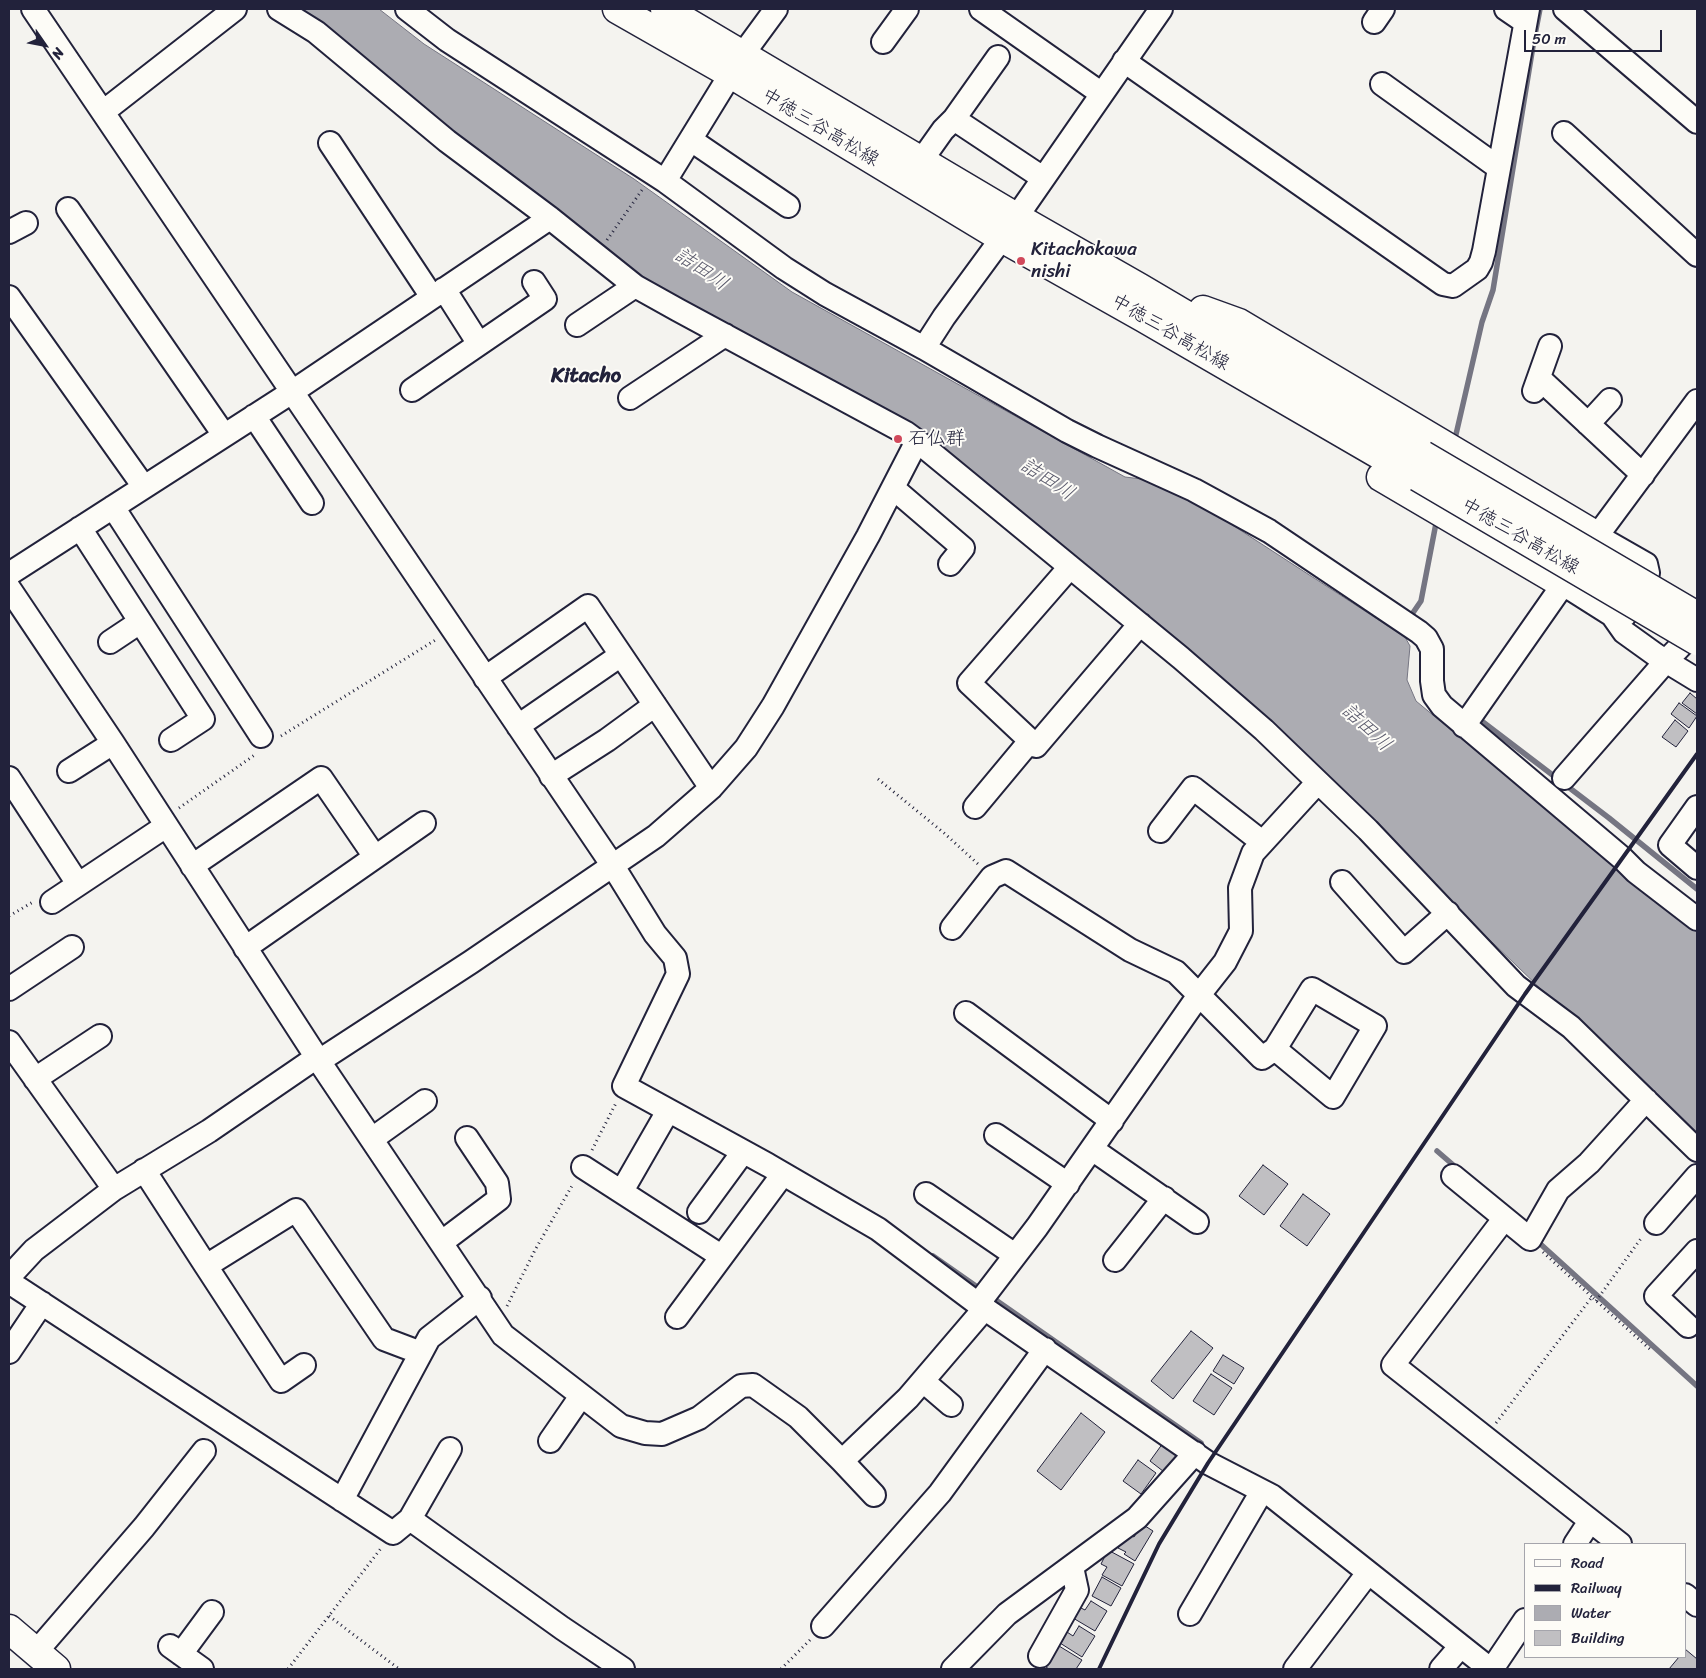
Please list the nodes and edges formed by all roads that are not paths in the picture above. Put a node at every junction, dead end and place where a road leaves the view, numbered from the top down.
1 (32, 9) edge
2 (234, 9) edge
3 (280, 9) edge
4 (407, 9) edge
5 (617, 9) edge
6 (665, 9) edge
7 (776, 9) edge
8 (907, 9) edge
9 (981, 9) edge
10 (1161, 9) edge
11 (1506, 9) edge
12 (1565, 9) edge
13 (1526, 16) edge
14 (882, 42) dead end
15 (998, 57) dead end
16 (1124, 61) junction
17 (737, 64) junction
18 (1382, 84) dead end
19 (1102, 94) junction
20 (103, 112) junction
21 (954, 119) junction
22 (1697, 122) edge
23 (1564, 133) dead end
24 (691, 140) junction
25 (330, 143) dead end
26 (921, 160) junction
27 (1499, 168) junction
28 (1043, 178) junction
29 (656, 182) junction
30 (788, 206) dead end
31 (68, 209) dead end
32 (550, 218) junction
33 (1009, 228) junction
34 (1697, 255) edge
35 (534, 282) dead end
36 (635, 286) junction
37 (1140, 288) junction
38 (438, 293) junction
39 (9, 297) edge
40 (1144, 318) junction
41 (577, 324) dead end
42 (725, 335) junction
43 (479, 344) junction
44 (1550, 346) dead end
45 (924, 348) junction
46 (412, 390) dead end
47 (292, 392) junction
48 (630, 398) dead end
49 (1610, 400) dead end
50 (1697, 401) edge
51 (254, 416) junction
52 (1588, 424) junction
53 (224, 435) junction
54 (917, 441) junction
55 (1420, 466) junction
56 (1643, 475) junction
57 (144, 487) junction
58 (893, 488) junction
59 (312, 503) dead end
60 (113, 507) junction
61 (80, 528) junction
62 (1597, 536) junction
63 (961, 550) dead end
64 (1070, 567) junction
65 (9, 574) edge
66 (1563, 584) junction
67 (9, 588) edge
68 (1612, 615) junction
69 (1697, 616) edge
70 (140, 622) junction
71 (1140, 624) junction
72 (1697, 629) edge
73 (1697, 641) edge
74 (110, 642) dead end
75 (621, 654) junction
76 (1666, 661) junction
77 (485, 678) junction
78 (1697, 680) edge
79 (655, 705) junction
80 (518, 726) junction
81 (1464, 726) junction
82 (171, 740) dead end
83 (1030, 740) junction
84 (266, 742) road end
85 (112, 744) junction
86 (69, 771) dead end
87 (551, 776) junction
88 (9, 778) edge
89 (1564, 778) dead end
90 (1318, 782) junction
91 (711, 788) junction
92 (975, 807) dead end
93 (1697, 807) edge
94 (164, 823) junction
95 (424, 823) dead end
96 (1160, 831) dead end
97 (1262, 842) junction
98 (375, 857) junction
99 (192, 866) junction
100 (612, 866) junction
101 (1697, 868) edge
102 (1342, 882) dead end
103 (78, 884) junction
104 (52, 902) dead end
105 (1448, 913) junction
106 (1697, 918) edge
107 (952, 928) dead end
108 (72, 947) dead end
109 (245, 948) junction
110 (9, 989) edge
111 (1199, 995) junction
112 (966, 1013) dead end
113 (100, 1036) dead end
114 (10, 1045) edge
115 (1275, 1050) junction
116 (318, 1059) junction
117 (35, 1079) junction
118 (1646, 1100) junction
119 (425, 1101) dead end
120 (668, 1110) junction
121 (1112, 1121) junction
122 (996, 1134) dead end
123 (372, 1138) junction
124 (467, 1138) dead end
125 (1092, 1149) junction
126 (1697, 1150) edge
127 (743, 1152) junction
128 (583, 1167) road end
129 (144, 1170) junction
130 (783, 1174) junction
131 (1453, 1176) dead end
132 (1697, 1176) edge
133 (1068, 1184) junction
134 (114, 1189) junction
135 (622, 1191) junction
136 (926, 1194) dead end
137 (1164, 1198) junction
138 (699, 1212) dead end
139 (1504, 1219) junction
140 (1198, 1222) dead end
141 (1656, 1223) road end
142 (442, 1242) junction
143 (1697, 1251) edge
144 (1016, 1255) junction
145 (721, 1256) junction
146 (1116, 1260) dead end
147 (206, 1266) junction
148 (9, 1277) edge
149 (9, 1282) edge
150 (480, 1298) junction
151 (42, 1303) junction
152 (982, 1306) junction
153 (677, 1318) dead end
154 (1688, 1326) dead end
155 (1044, 1349) junction
156 (9, 1352) edge
157 (421, 1353) junction
158 (304, 1365) dead end
159 (923, 1381) junction
160 (581, 1396) junction
161 (951, 1405) dead end
162 (550, 1441) dead end
163 (450, 1449) dead end
164 (204, 1451) dead end
165 (1194, 1453) junction
166 (842, 1461) junction
167 (1262, 1491) junction
168 (874, 1495) dead end
169 (342, 1500) junction
170 (410, 1519) junction
171 (1590, 1520) junction
172 (1575, 1543) edge
173 (1619, 1543) edge
174 (1072, 1567) junction
175 (1368, 1573) junction
176 (1686, 1597) edge
177 (1697, 1605) edge
178 (212, 1612) dead end
179 (1190, 1614) dead end
180 (1524, 1621) edge
181 (823, 1626) road end
182 (9, 1629) edge
183 (1460, 1647) junction
184 (36, 1652) junction
185 (1040, 1656) dead end
186 (56, 1669) edge
187 (202, 1669) edge
188 (623, 1669) edge
189 (953, 1669) edge
190 (1295, 1669) edge
191 (1441, 1669) edge
192 (1491, 1669) edge

1 - 20 street
2 - 20 street
3 - 32 street
4 - 29 street
5 - 17 main road, 中徳三谷高松線
6 - 17 main road, 中徳三谷高松線
7 - 17 street
8 - 14 street
9 - 19 street
10 - 16 street
11 - 13 street
12 - 22 street
13 - 27 street
15 - 21 street
16 - 19 street
16 - 27 street
17 - 24 street
17 - 26 main road, 中徳三谷高松線
17 - 33 main road, 中徳三谷高松線
18 - 27 street
19 - 28 street
20 - 47 street
21 - 26 street
21 - 28 street
23 - 34 street
24 - 29 street
24 - 30 street
25 - 38 street
26 - 33 main road, 中徳三谷高松線
28 - 33 street
29 - 45 street
31 - 53 street
32 - 36 street
32 - 38 street
33 - 37 main road, 中徳三谷高松線
33 - 40 main road, 中徳三谷高松線
33 - 45 street
35 - 43 street
36 - 41 street
36 - 42 street
37 - 55 main road, 中徳三谷高松線
37 - 62 main road
38 - 43 street
38 - 47 street
39 - 57 street
40 - 55 main road, 中徳三谷高松線
40 - 66 main road
42 - 48 street
42 - 54 street
43 - 46 street
44 - 52 street
45 - 81 street
47 - 51 street
47 - 77 street
49 - 52 street
50 - 56 street
51 - 53 street
51 - 59 street
52 - 56 street
53 - 57 street
54 - 58 street
54 - 64 street
55 - 69 main road, 中徳三谷高松線, bridge
55 - 73 main road, 中徳三谷高松線, bridge
56 - 62 street
57 - 60 street
58 - 63 street
58 - 91 street
60 - 61 street
60 - 84 street
61 - 65 street
61 - 70 street
62 - 66 street
62 - 68 street
64 - 71 street
64 - 83 street
66 - 68 street
66 - 81 street
67 - 85 street
68 - 76 street
70 - 74 street
70 - 82 street
71 - 83 street
71 - 90 street
72 - 76 street
75 - 77 street
75 - 79 street
75 - 80 street
76 - 78 street
76 - 89 street
77 - 80 street
79 - 87 street
79 - 91 street
80 - 87 street
81 - 106 street
83 - 92 street
85 - 86 street
85 - 94 street
87 - 100 street
88 - 103 street
90 - 97 street
90 - 105 street
91 - 100 street
93 - 101 street
94 - 99 street
94 - 103 street
95 - 98 street
96 - 97 street
97 - 111 street
98 - 99 street
98 - 109 street
99 - 109 street
100 - 116 street
100 - 120 street
102 - 105 street
103 - 104 street
105 - 118 street
107 - 111 street
108 - 110 street
109 - 116 street
111 - 115 street
111 - 121 street
112 - 121 street
113 - 117 street
114 - 117 street
115 - 115 street
116 - 123 street
116 - 129 street
117 - 134 street
118 - 126 street
118 - 139 street
119 - 123 street
120 - 127 street
120 - 135 street
121 - 125 street
122 - 133 street
123 - 142 street
124 - 142 street
125 - 133 street
125 - 137 street
127 - 130 street
127 - 138 street
128 - 135 street
129 - 134 street
129 - 147 street
130 - 145 street
130 - 152 street
131 - 139 street
132 - 141 street
133 - 144 street
134 - 148 street
135 - 145 street
136 - 144 street
137 - 140 street
137 - 146 street
139 - 171 street
142 - 150 street
143 - 154 street
144 - 152 street
145 - 153 street
147 - 157 street
147 - 158 street
149 - 151 street
150 - 157 street
150 - 160 street
151 - 156 street
151 - 169 street
152 - 155 street
152 - 159 street
155 - 165 street
155 - 181 street
157 - 169 street
159 - 161 street
159 - 166 street
160 - 162 street
160 - 166 street
163 - 170 street
164 - 184 street
165 - 167 street
165 - 174 street
166 - 168 street
167 - 175 street
167 - 179 street
169 - 170 street
170 - 188 street
171 - 172 street
171 - 173 street
174 - 185 street
174 - 189 street
175 - 183 street
175 - 190 street
176 - 177 street
178 - 187 street
180 - 192 street
182 - 184 main road
183 - 191 street
183 - 192 street
184 - 186 main road

